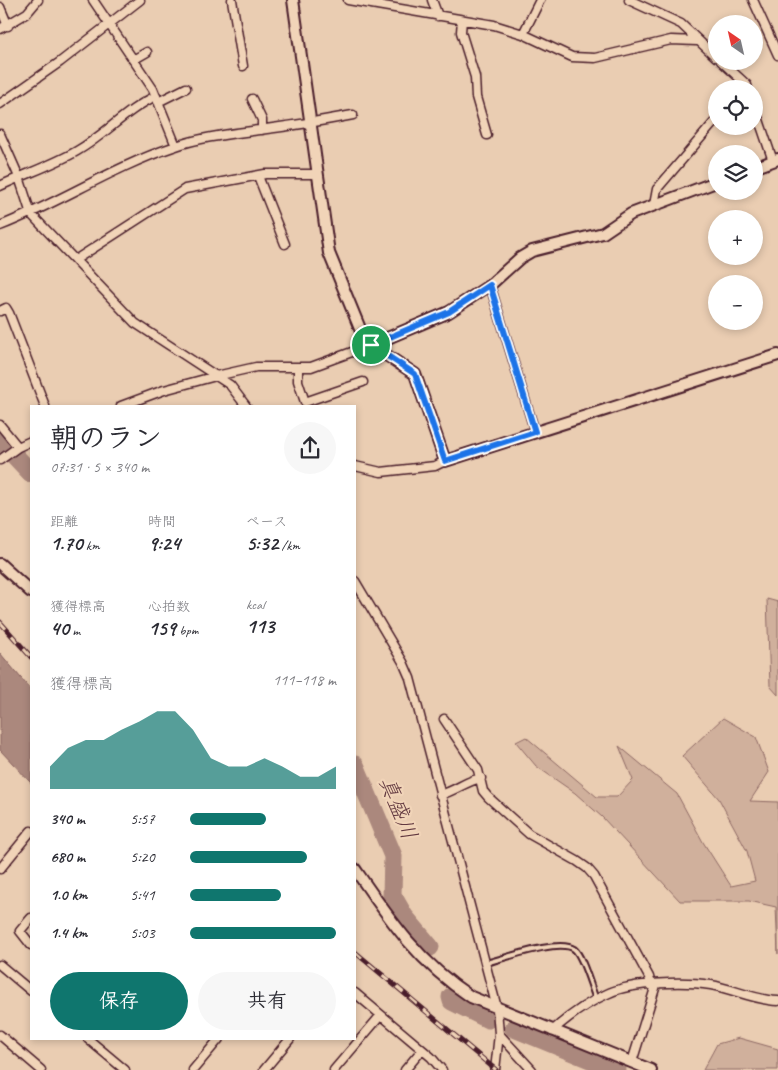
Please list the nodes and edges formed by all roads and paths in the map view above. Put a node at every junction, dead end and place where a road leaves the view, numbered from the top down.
1 (38, 0) edge
2 (93, 0) edge
3 (140, 0) edge
4 (232, 0) edge
5 (293, 0) edge
6 (348, 0) edge
7 (432, 0) edge
8 (540, 0) edge
9 (629, 0) edge
10 (753, 0) edge
11 (0, 7) edge
12 (438, 16) junction
13 (462, 20) junction
14 (108, 24) junction
15 (8, 26) junction
16 (0, 30) edge
17 (523, 34) junction
18 (697, 41) junction
19 (708, 50) edge
20 (147, 52) dead end
21 (778, 55) edge
22 (133, 60) junction
23 (244, 66) dead end
24 (731, 70) edge
25 (742, 80) edge
26 (186, 88) dead end
27 (157, 99) junction
28 (252, 99) dead end
29 (0, 104) edge
30 (353, 115) dead end
31 (309, 124) junction
32 (763, 128) edge
33 (708, 129) edge
34 (262, 130) junction
35 (0, 134) edge
36 (487, 135) dead end
37 (176, 146) junction
38 (776, 160) edge
39 (763, 165) edge
40 (317, 174) junction
41 (258, 176) junction
42 (19, 177) junction
43 (708, 185) edge
44 (0, 186) edge
45 (654, 205) junction
46 (31, 214) junction
47 (0, 226) edge
48 (285, 244) dead end
49 (75, 260) junction
50 (490, 285) junction
51 (0, 311) edge
52 (371, 345) junction
53 (778, 355) edge
54 (298, 367) junction
55 (216, 376) junction
56 (363, 382) dead end
57 (45, 405) edge
58 (124, 405) edge
59 (245, 405) edge
60 (0, 425) edge
61 (535, 432) junction
62 (30, 441) edge
63 (17, 447) junction
64 (3, 458) edge
65 (445, 461) junction
66 (356, 466) edge
67 (0, 564) edge
68 (356, 583) edge
69 (30, 591) edge
70 (444, 719) dead end
71 (481, 778) junction
72 (440, 795) junction
73 (30, 833) edge
74 (0, 869) edge
75 (356, 870) edge
76 (30, 919) edge
77 (30, 944) edge
78 (486, 963) junction
79 (0, 965) edge
80 (653, 985) junction
81 (30, 990) edge
82 (356, 994) edge
83 (596, 1000) junction
84 (778, 1000) edge
85 (497, 1008) junction
86 (381, 1015) junction
87 (552, 1030) junction
88 (499, 1034) junction
89 (0, 1035) edge
90 (89, 1040) edge
91 (218, 1040) edge
92 (289, 1040) edge
93 (422, 1050) junction
94 (632, 1062) junction
95 (41, 1070) edge
96 (125, 1070) edge
97 (193, 1070) edge
98 (264, 1070) edge
99 (334, 1070) edge
100 (405, 1070) edge
101 (442, 1070) edge
102 (495, 1070) edge
103 (532, 1070) edge
104 (651, 1070) edge

1 - 15 street
2 - 14 street
3 - 14 street
4 - 23 street
5 - 31 street
6 - 12 street
7 - 12 street
8 - 17 street
9 - 18 street
10 - 21 street
11 - 15 street
12 - 13 street
13 - 17 street
13 - 36 street
14 - 22 street
14 - 29 street
15 - 16 street
17 - 18 street
18 - 19 street
20 - 22 street
22 - 27 street
24 - 25 street
26 - 27 street
27 - 37 street
27 - 42 street
28 - 34 street
30 - 31 street
31 - 34 street
31 - 40 street
32 - 38 street
33 - 45 street
34 - 37 street
35 - 42 street
37 - 46 street
38 - 39 street
40 - 41 street
40 - 52 street
41 - 48 street
41 - 49 street
42 - 44 street
42 - 46 street
43 - 45 street
45 - 50 street
46 - 47 street
46 - 49 street
49 - 55 street
50 - 52 street
50 - 61 street
51 - 57 street
52 - 54 street
52 - 65 street
53 - 61 street
54 - 55 street
54 - 56 street
55 - 58 street
55 - 59 street
60 - 63 street
61 - 65 street
62 - 63 street
63 - 64 street
65 - 66 street
67 - 69 street
68 - 72 street
70 - 71 street
71 - 72 street
71 - 80 street
72 - 78 street
73 - 74 street
75 - 85 street
76 - 77 street
78 - 83 lane
78 - 85 street
79 - 81 street
80 - 83 street
80 - 84 street
80 - 94 street
82 - 86 street
83 - 87 street
85 - 87 street
85 - 88 street
86 - 93 street
86 - 99 street
87 - 94 street
88 - 102 street
88 - 103 street
89 - 95 street
90 - 96 street
91 - 97 street
92 - 98 street
93 - 100 street
93 - 101 street
94 - 104 street

